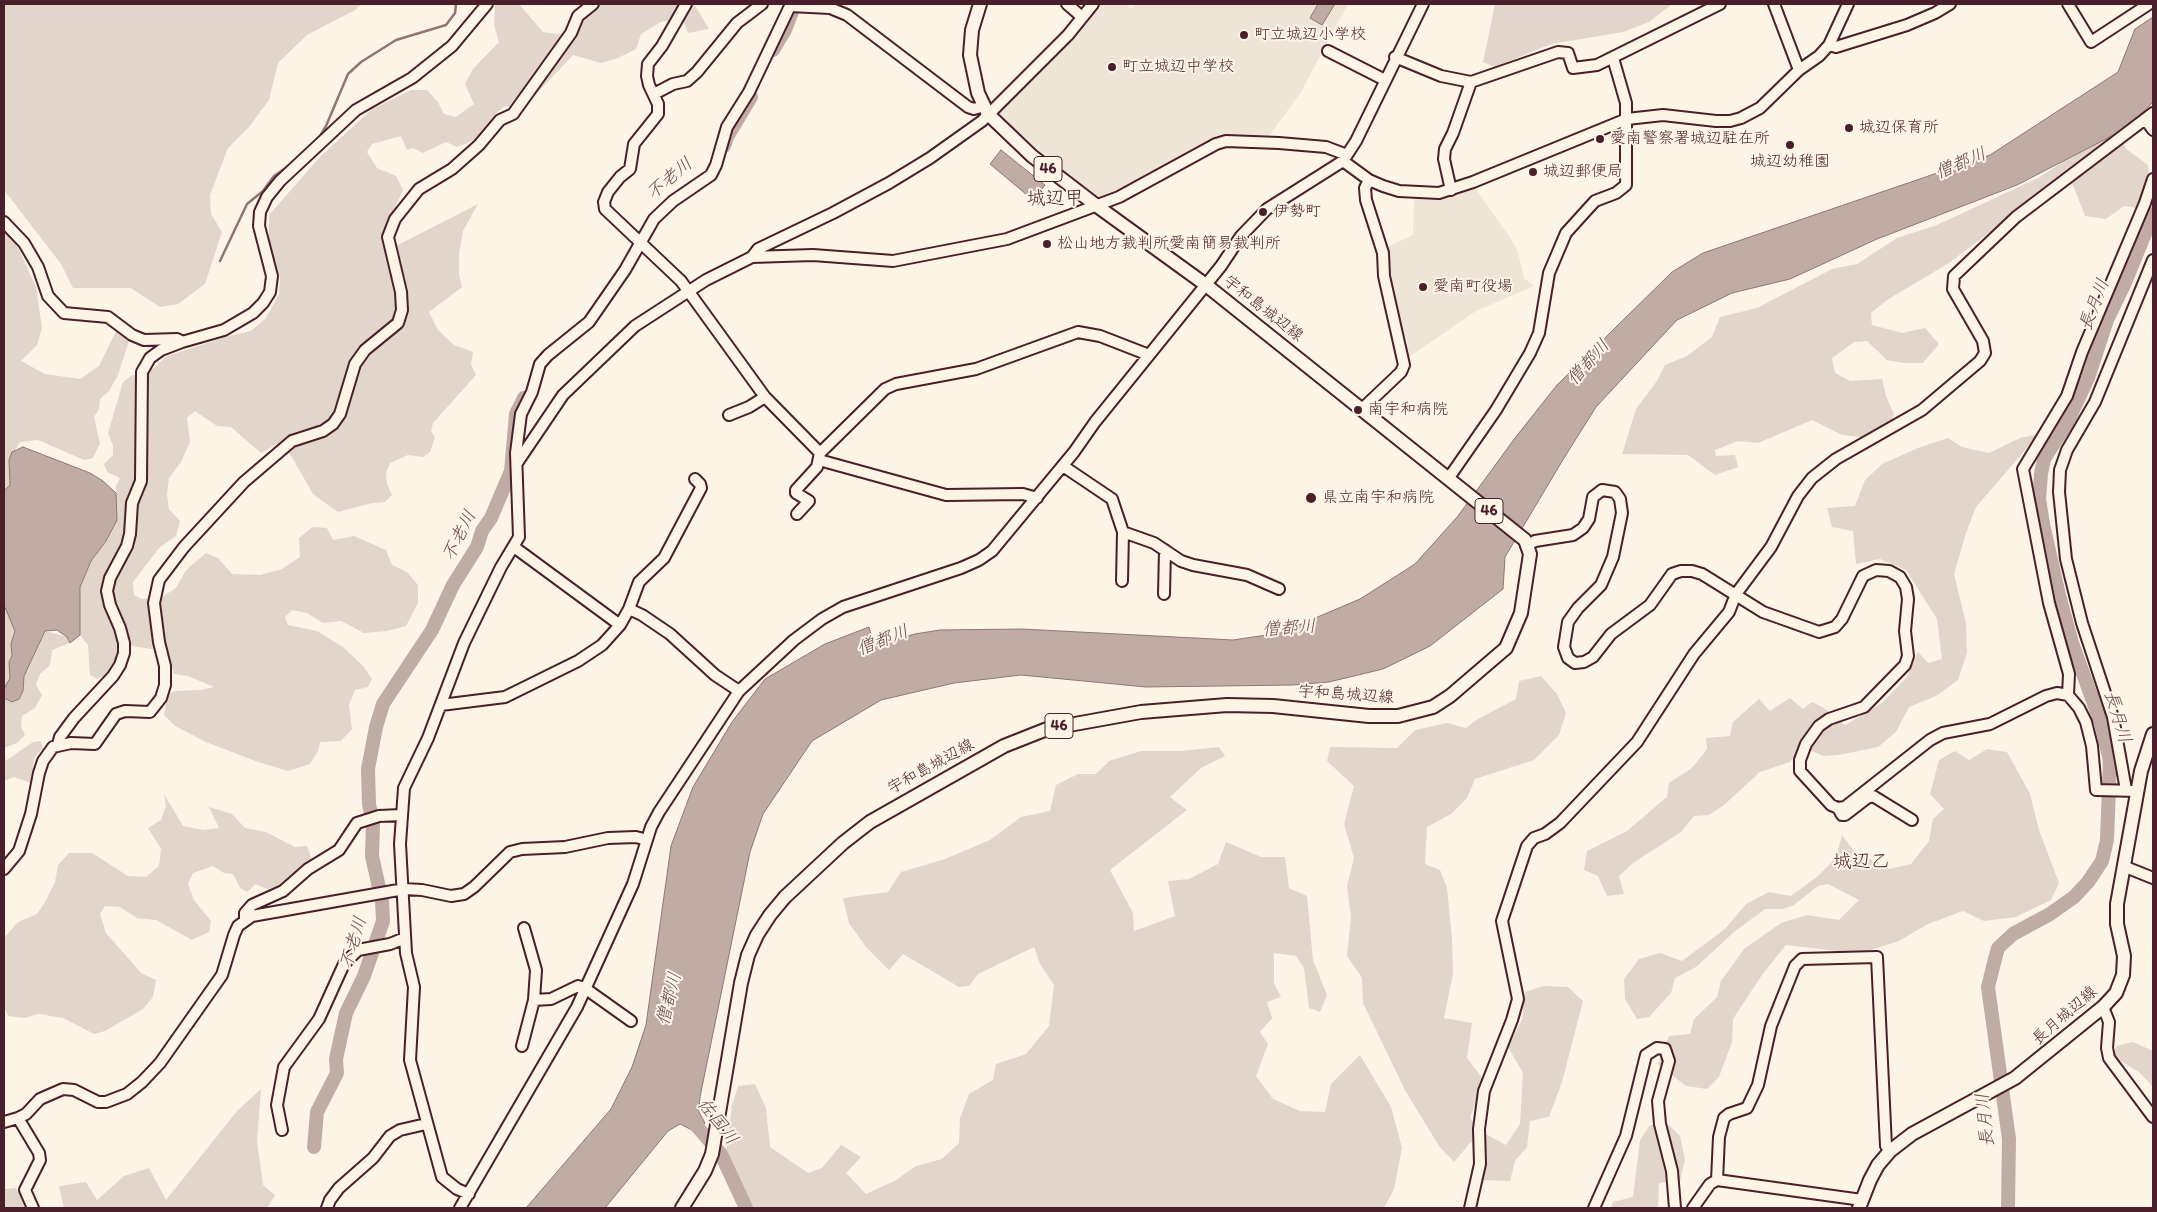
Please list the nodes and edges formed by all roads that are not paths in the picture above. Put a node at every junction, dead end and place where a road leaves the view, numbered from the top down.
1 (487, 4) edge
2 (593, 4) edge
3 (686, 4) edge
4 (980, 4) edge
5 (1067, 4) edge
6 (1093, 4) edge
7 (1423, 4) edge
8 (1720, 4) edge
9 (1774, 4) edge
10 (1848, 4) edge
11 (1950, 4) edge
12 (2068, 4) edge
13 (2149, 4) edge
14 (758, 5) edge
15 (791, 5) edge
16 (1082, 18) junction
17 (1829, 45) junction
18 (1328, 51) dead end
19 (1395, 57) junction
20 (1614, 58) junction
21 (1799, 70) junction
22 (1385, 80) junction
23 (1471, 82) junction
24 (654, 94) junction
25 (986, 110) junction
26 (2150, 116) edge
27 (1627, 119) junction
28 (2153, 130) edge
29 (1345, 158) junction
30 (1369, 180) junction
31 (2153, 180) edge
32 (1451, 190) junction
33 (1097, 206) junction
34 (4, 222) edge
35 (640, 240) junction
36 (752, 257) junction
37 (2153, 260) edge
38 (1206, 285) junction
39 (689, 291) junction
40 (182, 342) junction
41 (1149, 356) junction
42 (765, 396) junction
43 (1362, 409) junction
44 (729, 415) dead end
45 (819, 456) junction
46 (516, 463) junction
47 (1063, 466) junction
48 (695, 479) dead end
49 (1450, 480) junction
50 (1037, 498) junction
51 (797, 514) dead end
52 (1123, 532) junction
53 (1526, 542) junction
54 (514, 547) junction
55 (1165, 550) junction
56 (1122, 581) dead end
57 (1279, 589) dead end
58 (1164, 594) dead end
59 (1736, 594) junction
60 (630, 610) junction
61 (620, 625) junction
62 (739, 690) junction
63 (2068, 695) junction
64 (441, 705) junction
65 (2153, 734) edge
66 (58, 744) junction
67 (2128, 790) junction
68 (1838, 808) junction
69 (402, 815) junction
70 (1912, 820) dead end
71 (647, 840) junction
72 (2123, 866) junction
73 (4, 869) edge
74 (2153, 878) edge
75 (404, 889) junction
76 (245, 920) junction
77 (524, 928) dead end
78 (405, 938) junction
79 (586, 989) junction
80 (534, 1000) junction
81 (2103, 1007) junction
82 (631, 1022) dead end
83 (522, 1046) dead end
84 (18, 1118) junction
85 (2153, 1118) edge
86 (4, 1122) edge
87 (426, 1124) junction
88 (282, 1130) dead end
89 (1890, 1151) junction
90 (1717, 1180) junction
91 (469, 1194) junction
92 (1861, 1204) edge
93 (33, 1208) edge
94 (327, 1208) edge
95 (460, 1208) edge
96 (682, 1208) edge
97 (1470, 1208) edge
98 (1594, 1208) edge
99 (1675, 1208) edge
100 (1693, 1208) edge

1 - 40 street
2 - 66 street
3 - 24 street
4 - 25 main road, 宇和島城辺線 / 46
5 - 16 street
6 - 16 street
7 - 19 street
8 - 20 street
9 - 21 street
10 - 17 street
11 - 17 street
12 - 13 street
14 - 24 street
15 - 25 street
15 - 35 street
16 - 25 street
17 - 21 street
18 - 22 street
19 - 22 street
19 - 23 street
20 - 23 street
20 - 27 street
21 - 27 street
22 - 29 street
23 - 32 street
24 - 35 street
25 - 33 main road, 宇和島城辺線 / 46
25 - 36 street
26 - 28 street
26 - 59 street
27 - 32 street
27 - 49 street
29 - 30 street
29 - 33 street
29 - 38 street
30 - 32 street
30 - 43 street
31 - 63 street
33 - 36 street
33 - 38 main road, 宇和島城辺線 / 46
34 - 40 street
35 - 39 street
35 - 46 street
36 - 39 street
37 - 67 street
38 - 41 street
38 - 43 main road, 宇和島城辺線 / 46
39 - 42 street
39 - 46 street
40 - 66 street
41 - 45 street
41 - 47 street
42 - 44 street
42 - 45 street
43 - 49 main road, 宇和島城辺線 / 46
45 - 50 street
45 - 51 street
46 - 54 street
47 - 50 street
47 - 52 street
48 - 60 street
49 - 53 main road, 宇和島城辺線 / 46
50 - 62 street
52 - 55 street
52 - 56 street
53 - 59 street
53 - 96 main road, 宇和島城辺線 / 46
54 - 61 street
54 - 64 street
55 - 57 street
55 - 58 street
59 - 68 street
59 - 97 street
60 - 61 street
60 - 62 street
61 - 64 street
62 - 71 street
63 - 67 street
63 - 68 street
64 - 69 street
65 - 67 main road, 長月城辺線
66 - 73 street
67 - 72 main road, 長月城辺線
68 - 70 street
69 - 75 street
69 - 76 street
71 - 75 street
71 - 79 street
72 - 74 street
72 - 81 main road, 長月城辺線
75 - 76 street
75 - 78 street
76 - 84 street
77 - 80 street
78 - 87 street
78 - 88 street
79 - 80 street
79 - 82 street
79 - 91 street
80 - 83 street
81 - 85 street
81 - 89 main road, 長月城辺線
84 - 86 street
84 - 93 street
87 - 91 street
87 - 94 street
89 - 90 street
89 - 92 main road, 長月城辺線
90 - 92 street
90 - 100 street
91 - 95 street
98 - 99 street

